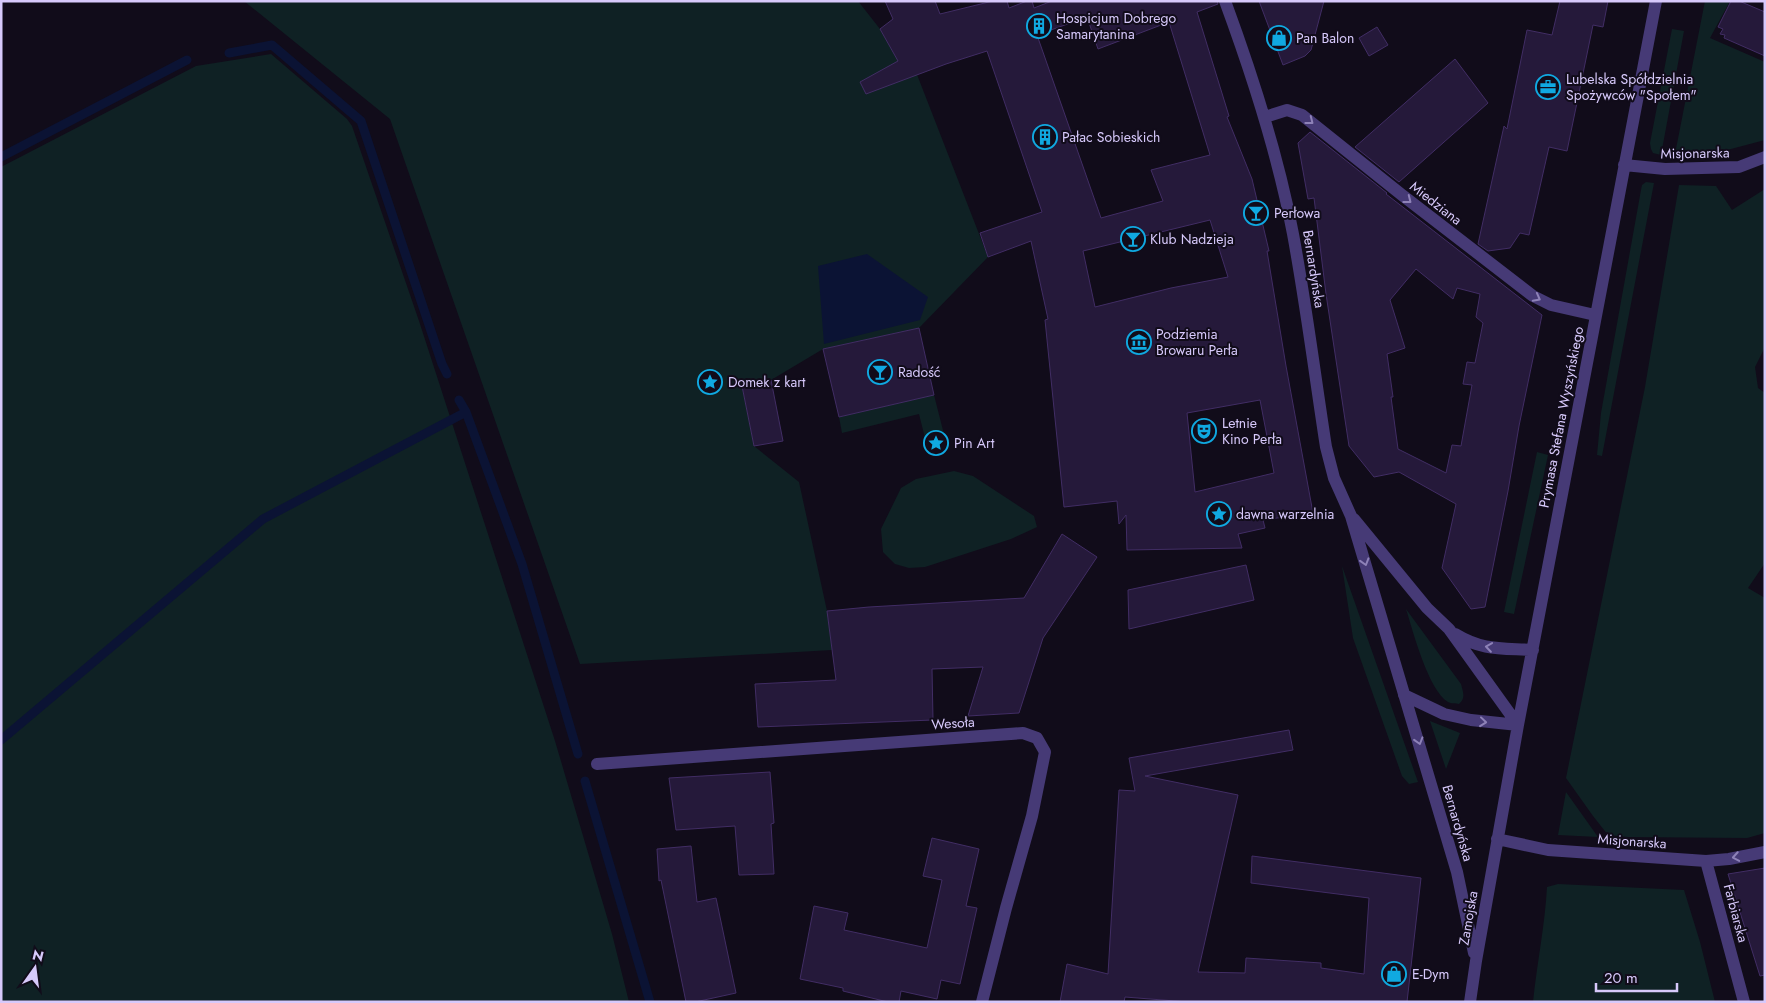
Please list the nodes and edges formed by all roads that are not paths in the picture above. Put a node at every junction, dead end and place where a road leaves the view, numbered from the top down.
1 (1225, 1) edge
2 (1656, 1) edge
3 (1264, 117) junction
4 (1765, 157) edge
5 (1624, 165) junction
6 (1595, 315) junction
7 (1351, 516) junction
8 (1449, 630) junction
9 (1533, 650) junction
10 (1404, 695) junction
11 (1518, 725) junction
12 (597, 764) dead end
13 (1497, 839) junction
14 (1765, 852) edge
15 (1706, 860) junction
16 (1476, 961) junction
17 (982, 1002) edge
18 (1470, 1002) edge
19 (1744, 1002) edge

1 - 3 street, Bernardyńska
2 - 5 street, Prymasa Stefana Wyszyńskiego
3 -> 6 street, Miedziana
3 - 7 street, Bernardyńska
4 - 5 street, Misjonarska
5 - 6 street, Prymasa Stefana Wyszyńskiego
6 - 9 street, Prymasa Stefana Wyszyńskiego
7 - 8 street, Bernardyńska
7 -> 10 street, Bernardyńska
9 -> 8 street, Bernardyńska
8 - 11 street, Bernardyńska
9 - 11 street, Prymasa Stefana Wyszyńskiego
10 -> 11 street
10 -> 16 street, Bernardyńska
11 - 13 street, Prymasa Stefana Wyszyńskiego
12 - 17 street, Wesoła
13 - 15 street, Misjonarska
13 - 16 street, Zamojska
14 -> 15 street, Misjonarska
15 - 19 street, Farbiarska
16 - 18 street, Zamojska

